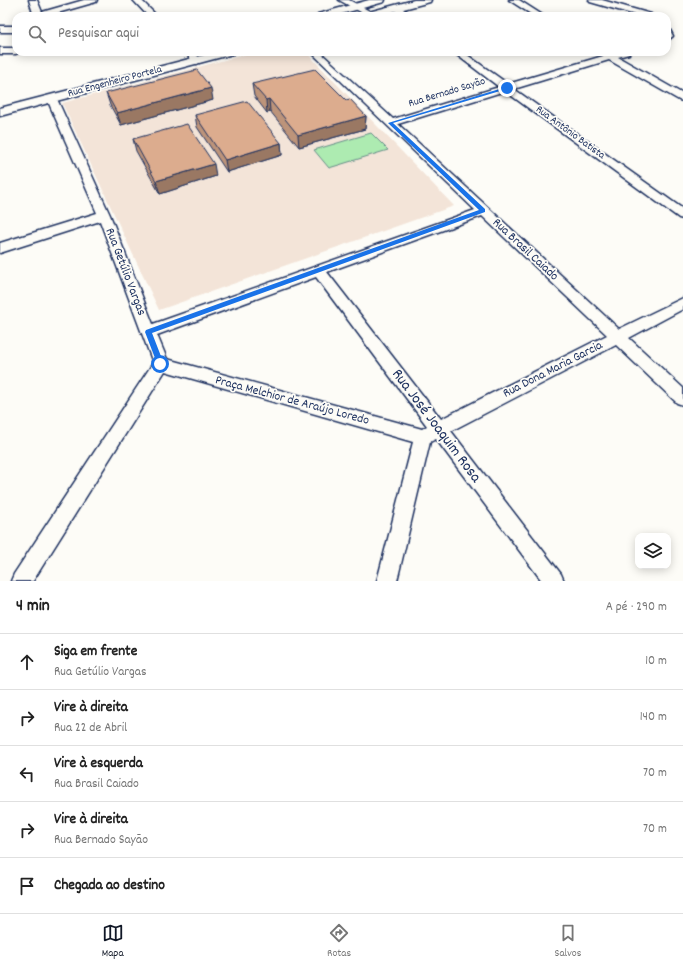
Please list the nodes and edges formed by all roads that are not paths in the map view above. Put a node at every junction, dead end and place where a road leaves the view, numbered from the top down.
1 (32, 0) edge
2 (94, 0) edge
3 (137, 0) edge
4 (343, 0) edge
5 (380, 0) edge
6 (426, 0) edge
7 (513, 0) edge
8 (593, 0) edge
9 (356, 7) junction
10 (396, 8) junction
11 (37, 12) edge
12 (53, 12) edge
13 (149, 12) edge
14 (337, 12) edge
15 (364, 12) edge
16 (380, 12) edge
17 (402, 12) edge
18 (533, 12) edge
19 (634, 12) edge
20 (12, 28) edge
21 (0, 29) edge
22 (12, 51) edge
23 (0, 52) edge
24 (183, 56) edge
25 (185, 56) edge
26 (319, 56) edge
27 (463, 56) edge
28 (601, 56) edge
29 (610, 56) edge
30 (507, 88) junction
31 (683, 98) edge
32 (52, 99) junction
33 (0, 103) edge
34 (0, 112) edge
35 (390, 123) junction
36 (483, 210) junction
37 (104, 215) junction
38 (683, 215) edge
39 (0, 248) edge
40 (318, 270) junction
41 (683, 304) edge
42 (148, 332) junction
43 (617, 337) junction
44 (160, 364) junction
45 (683, 398) edge
46 (431, 433) junction
47 (21, 581) edge
48 (387, 581) edge
49 (554, 581) edge

1 - 11 street
2 - 12 street
3 - 13 street
4 - 9 street
5 - 9 street
6 - 10 street
7 - 18 street
8 - 19 street
9 - 14 street
9 - 15 street
10 - 16 street
10 - 17 street
20 - 21 street
22 - 23 street
24 - 33 street, Rua Engenheiro Portela
25 - 32 street, Rua Engenheiro Portela
26 - 35 street, Rua Brasil Caiado
27 - 30 street, Rua Antônio Batista
28 - 30 street, Rua Bernado Sayão
29 - 31 street
30 - 35 street, Rua Bernado Sayão
30 - 38 street, Rua Antônio Batista
32 - 34 street, Rua Engenheiro Portela
32 - 37 street, Rua Getúlio Vargas
35 - 36 street, Rua Brasil Caiado
36 - 40 street
36 - 43 street, Rua Brasil Caiado
37 - 39 street
37 - 42 street, Rua Getúlio Vargas
40 - 42 street
40 - 46 street, Rua José Joaquim Rosa
41 - 43 street, Rua Dona Maria Garcia
42 - 44 street, Rua Getúlio Vargas
43 - 45 street, Rua Brasil Caiado
43 - 46 street, Rua Dona Maria Garcia
44 - 46 street, Praça Melchior de Araújo Loredo
44 - 47 street
46 - 48 street
46 - 49 street, Rua José Joaquim Rosa

